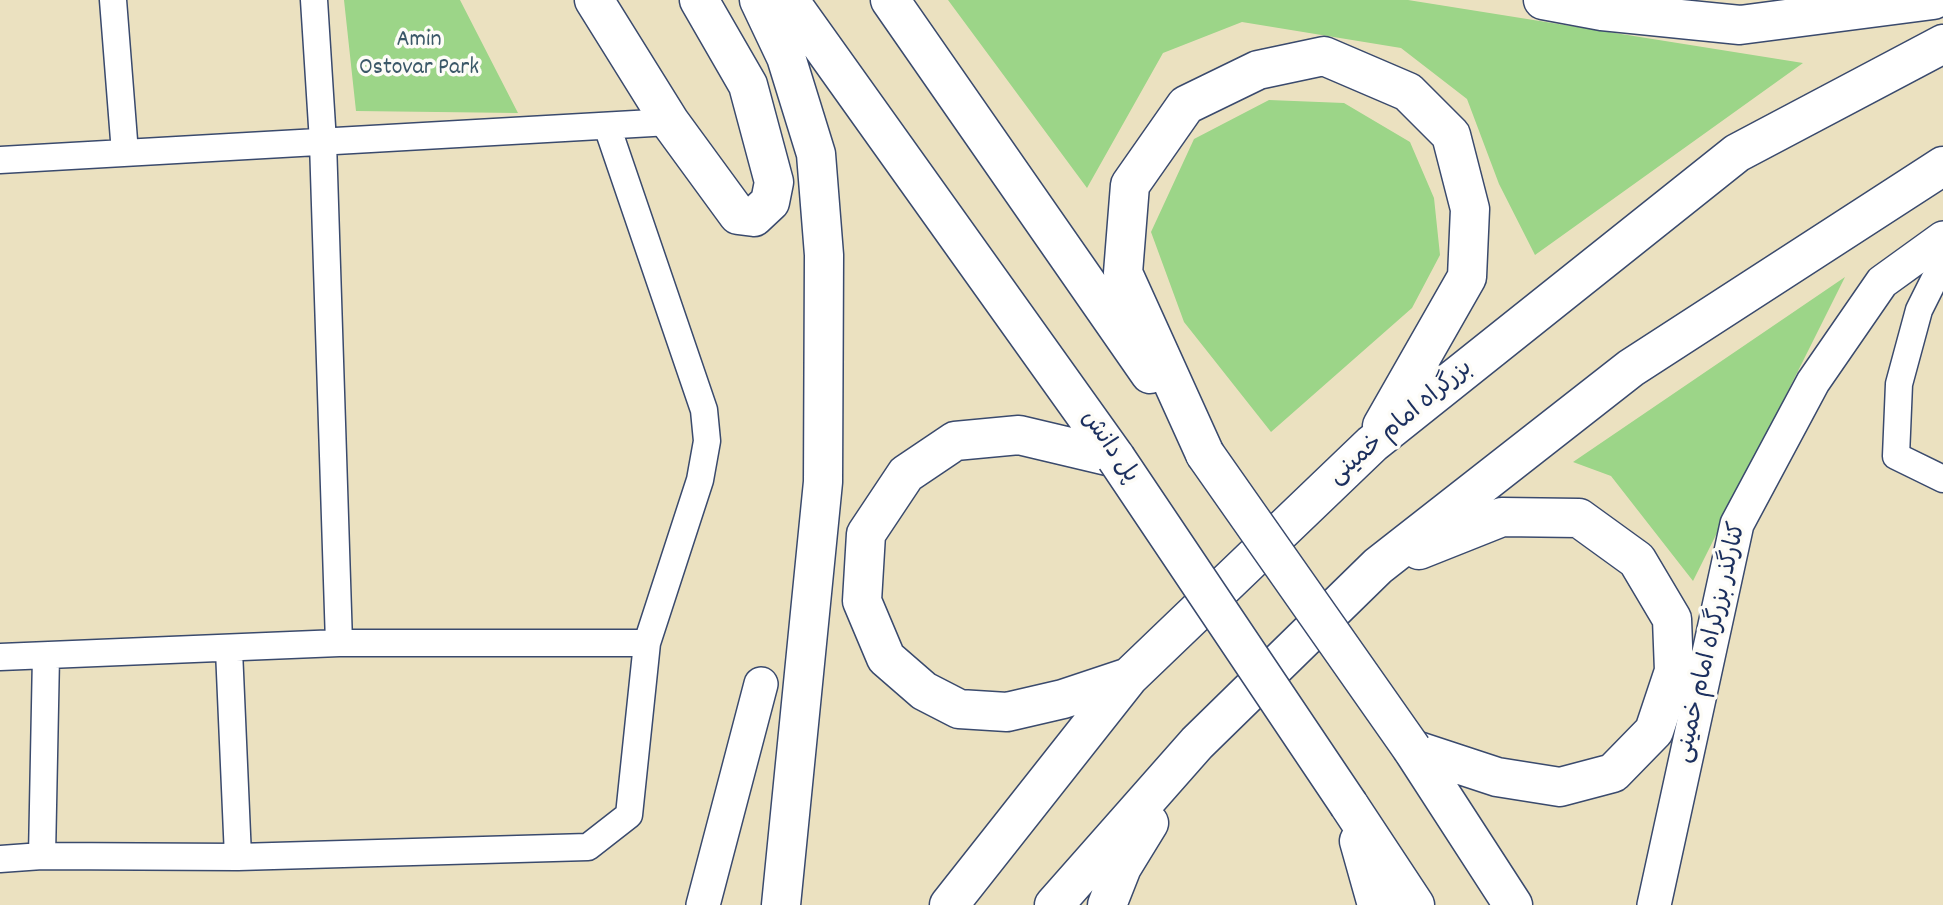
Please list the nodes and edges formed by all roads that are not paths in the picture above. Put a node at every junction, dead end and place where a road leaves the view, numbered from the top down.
1 (113, 0) edge
2 (314, 0) edge
3 (594, 0) edge
4 (699, 0) edge
5 (759, 0) edge
6 (789, 0) edge
7 (890, 0) edge
8 (1543, 0) edge
9 (1933, 0) edge
10 (1943, 44) edge
11 (670, 122) junction
12 (607, 126) junction
13 (323, 142) junction
14 (125, 153) junction
15 (0, 160) edge
16 (1943, 166) edge
17 (1943, 238) edge
18 (1943, 262) edge
19 (1372, 444) junction
20 (1205, 454) junction
21 (1116, 458) junction
22 (1943, 479) edge
23 (1378, 566) junction
24 (339, 643) junction
25 (647, 643) junction
26 (229, 650) junction
27 (46, 656) junction
28 (0, 657) edge
29 (1129, 677) junction
30 (761, 684) dead end
31 (1197, 743) junction
32 (1412, 749) junction
33 (1349, 805) junction
34 (42, 856) junction
35 (238, 857) junction
36 (0, 859) edge
37 (703, 905) edge
38 (781, 905) edge
39 (949, 905) edge
40 (1054, 905) edge
41 (1107, 905) edge
42 (1377, 905) edge
43 (1415, 905) edge
44 (1513, 905) edge
45 (1654, 905) edge

1 - 14 street
2 - 13 street
3 - 11 highway
4 - 11 highway
5 - 38 highway
6 - 21 highway, پل دانش
7 - 20 highway
8 - 9 highway
10 - 19 highway, بزرگراه امام خمینی
11 - 12 street
12 - 13 street
12 - 25 street
13 - 14 street
13 - 24 street
14 - 15 street
16 - 23 highway
17 - 45 street, کنارگذر بزرگراه امام خمینی
18 - 22 street
19 - 20 highway
19 - 29 highway, بزرگراه امام خمینی
20 - 32 highway, bridge
21 - 29 highway
21 - 33 highway, پل دانش, bridge
23 - 31 highway
23 - 32 highway
24 - 25 street
24 - 26 street
25 - 35 street
26 - 27 street
26 - 35 street
27 - 28 street
27 - 34 street
29 - 39 highway, بزرگراه امام خمینی
30 - 37 street
31 - 40 highway
31 - 41 highway
32 - 44 highway
33 - 42 highway
33 - 43 highway, پل دانش
34 - 35 street
34 - 36 street

